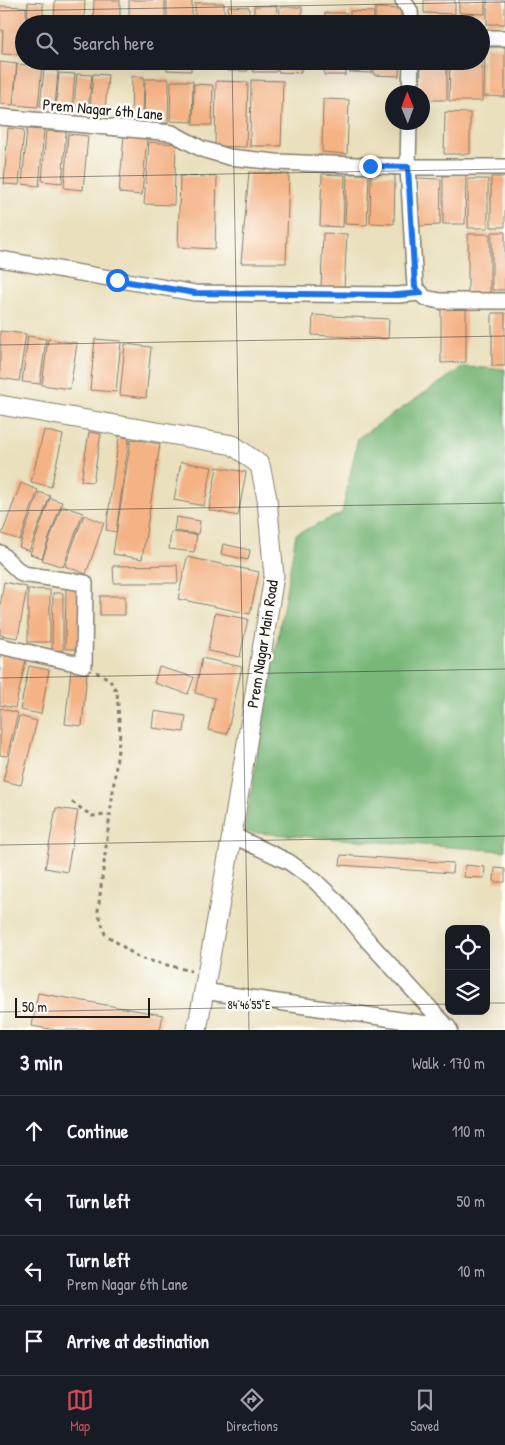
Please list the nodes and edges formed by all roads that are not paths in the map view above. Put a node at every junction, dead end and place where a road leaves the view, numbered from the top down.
1 (403, 0) edge
2 (411, 15) edge
3 (490, 38) edge
4 (505, 38) edge
5 (411, 70) edge
6 (410, 85) edge
7 (0, 117) edge
8 (409, 130) edge
9 (408, 167) junction
10 (505, 167) edge
11 (0, 259) edge
12 (421, 293) junction
13 (505, 301) edge
14 (0, 406) edge
15 (0, 553) edge
16 (0, 646) edge
17 (232, 835) junction
18 (205, 983) junction
19 (449, 1029) edge
20 (197, 1030) edge

1 - 2 street
3 - 4 street
5 - 6 street
7 - 9 street, Prem Nagar 6th Lane
8 - 9 street
9 - 10 street, Prem Nagar 6th Lane
9 - 12 street
11 - 12 street
12 - 13 street
14 - 17 street, Prem Nagar Main Road
15 - 16 street
17 - 18 street, Prem Nagar Main Road
17 - 19 street
18 - 19 street
18 - 20 street, Prem Nagar Main Road

